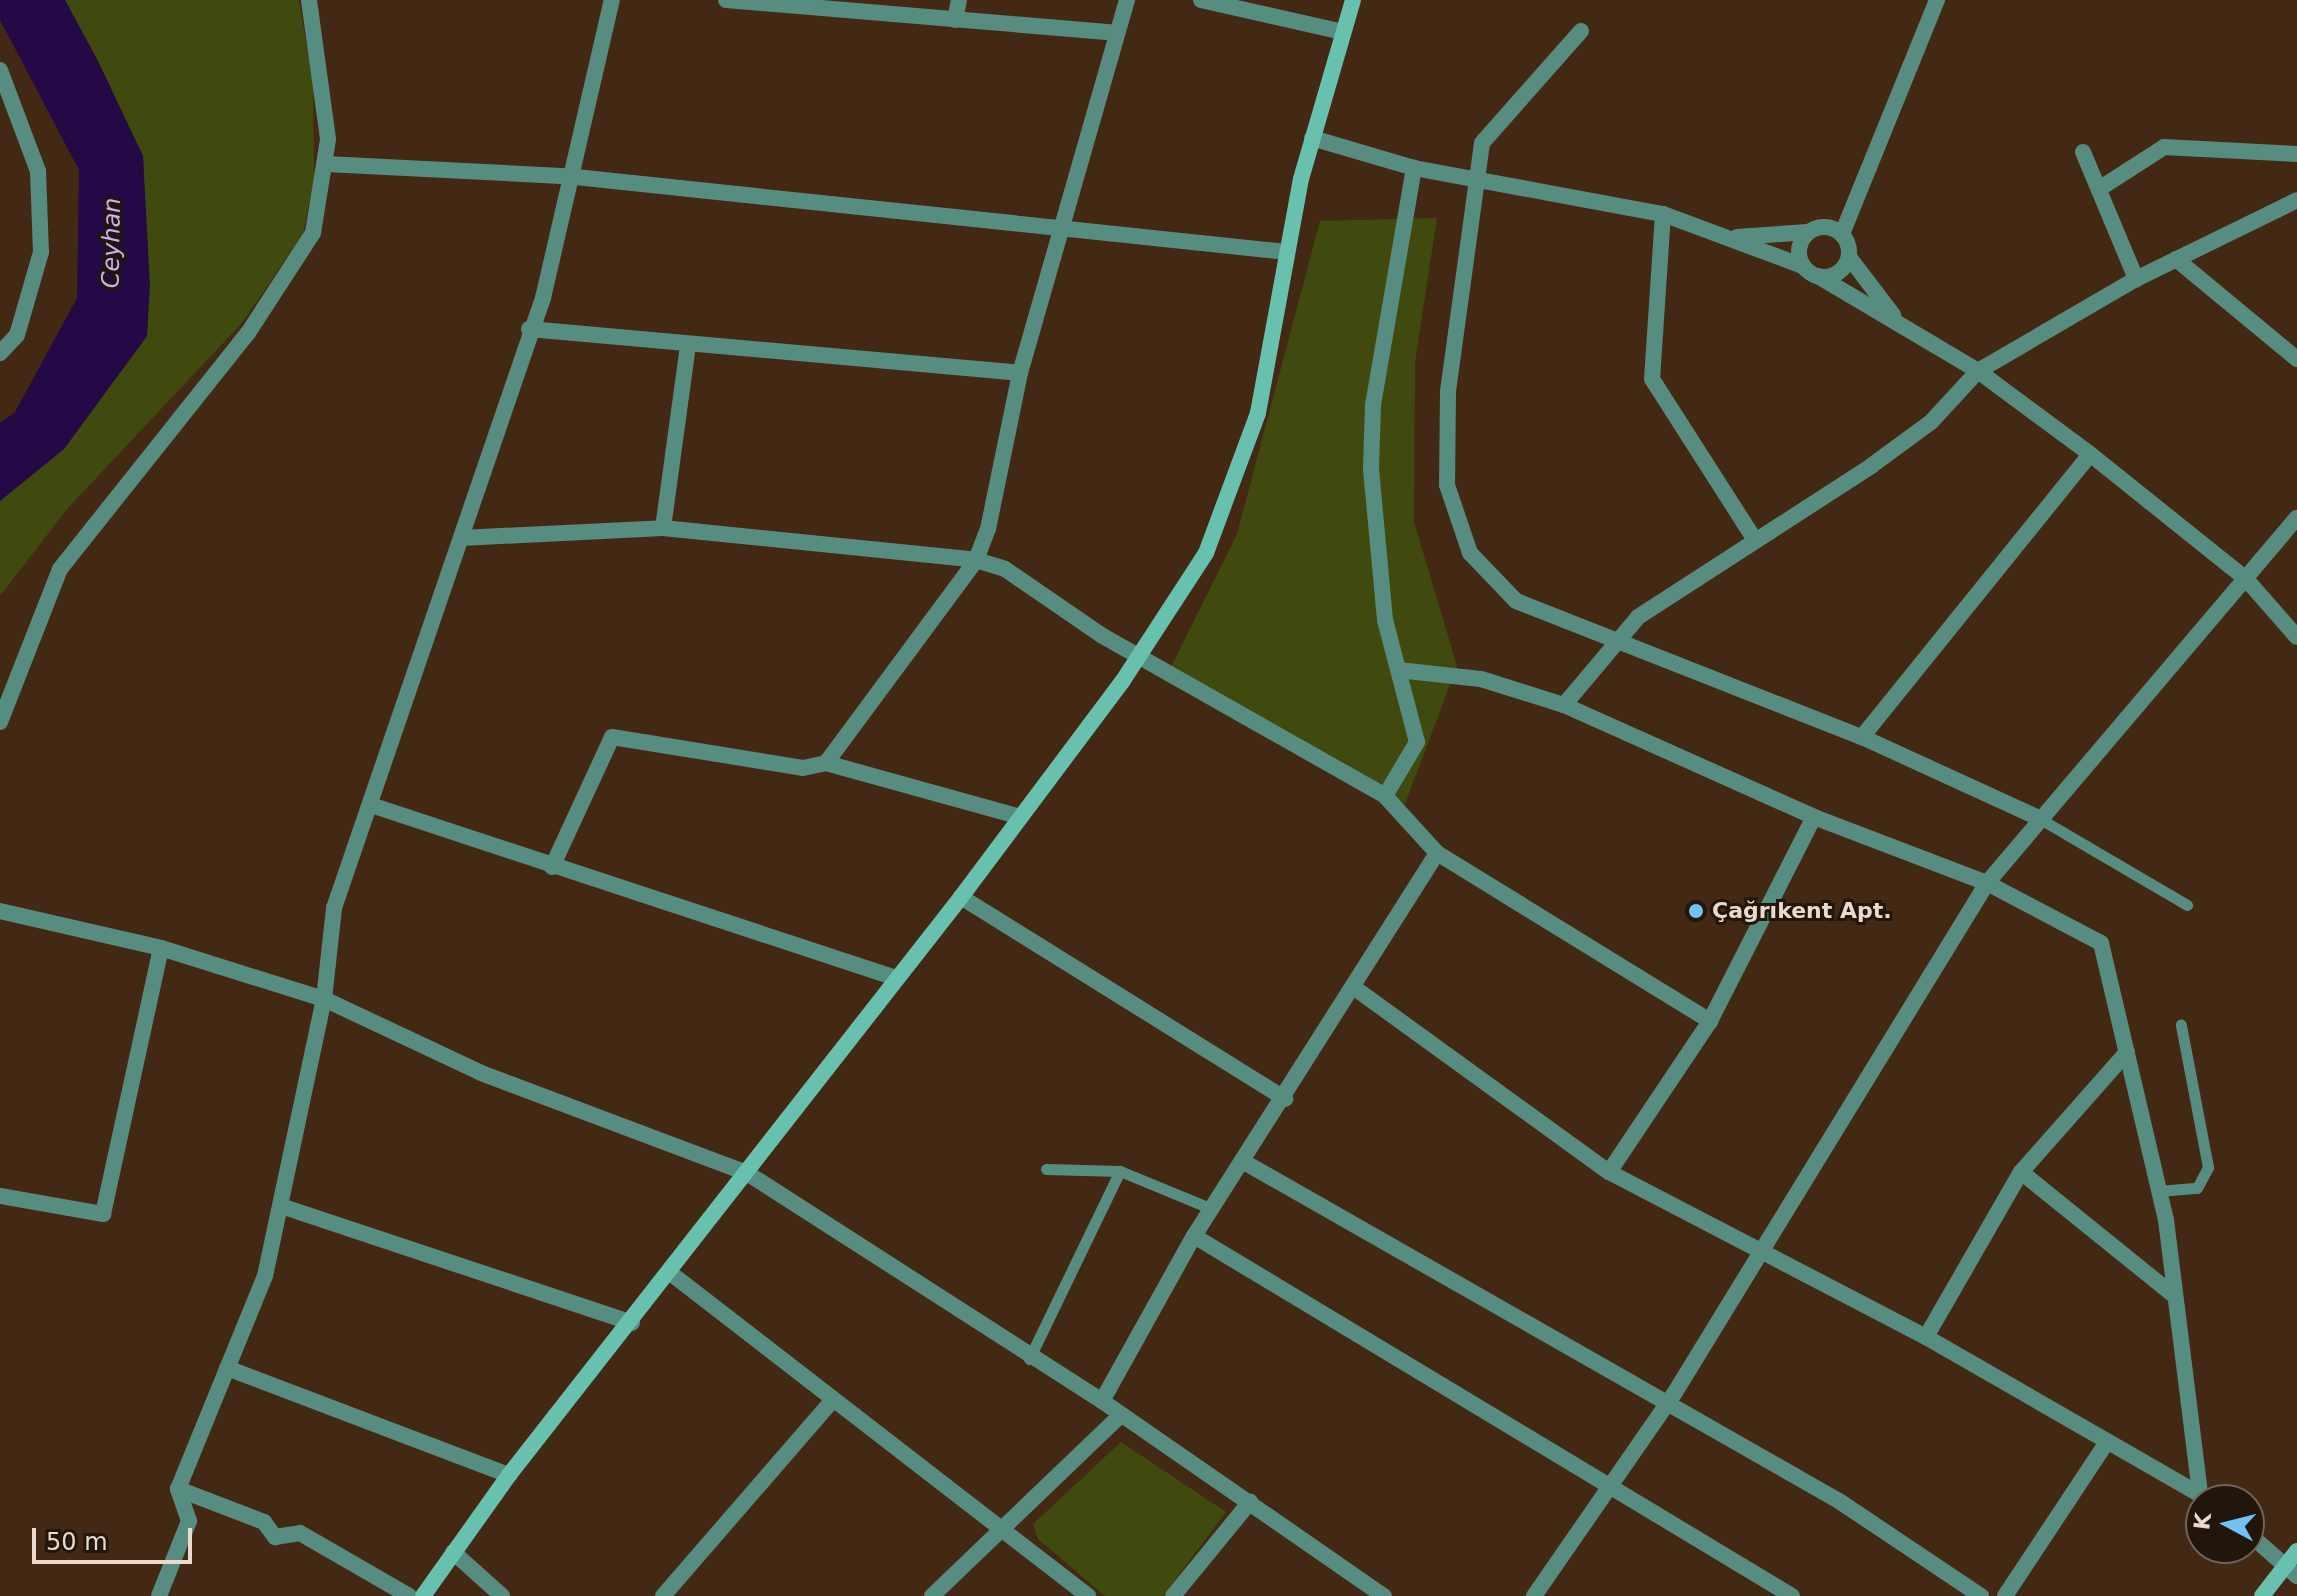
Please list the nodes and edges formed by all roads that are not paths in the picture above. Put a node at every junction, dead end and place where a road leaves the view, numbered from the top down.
1 (309, 0) edge
2 (612, 0) edge
3 (726, 0) edge
4 (959, 0) edge
5 (1127, 0) edge
6 (1201, 0) edge
7 (1353, 0) edge
8 (1937, 0) edge
9 (955, 20) junction
10 (1581, 31) dead end
11 (1343, 32) junction
12 (1116, 33) junction
13 (0, 70) edge
14 (1312, 138) junction
15 (2083, 152) dead end
16 (2297, 154) edge
17 (326, 164) junction
18 (1414, 168) junction
19 (1477, 174) junction
20 (566, 176) junction
21 (2102, 187) junction
22 (2297, 200) edge
23 (1663, 214) junction
24 (1067, 224) junction
25 (1808, 232) junction
26 (1842, 234) junction
27 (1732, 237) junction
28 (1287, 252) junction
29 (1849, 257) junction
30 (2176, 259) junction
31 (1803, 266) junction
32 (1818, 276) junction
33 (2136, 279) junction
34 (1899, 323) junction
35 (529, 329) junction
36 (688, 345) junction
37 (0, 353) edge
38 (2297, 359) edge
39 (1978, 371) junction
40 (1020, 373) junction
41 (2090, 454) junction
42 (2297, 518) edge
43 (663, 528) junction
44 (461, 538) junction
45 (1755, 540) junction
46 (976, 560) junction
47 (2246, 579) junction
48 (2297, 637) edge
49 (1615, 642) junction
50 (1139, 651) junction
51 (1398, 670) junction
52 (1564, 705) junction
53 (0, 722) edge
54 (1862, 737) junction
55 (826, 763) junction
56 (1385, 796) junction
57 (374, 806) junction
58 (1021, 817) junction
59 (1814, 817) junction
60 (2037, 817) junction
61 (1437, 853) junction
62 (552, 867) junction
63 (1987, 883) junction
64 (961, 897) junction
65 (2187, 905) dead end
66 (0, 911) edge
67 (161, 948) junction
68 (893, 977) junction
69 (1356, 989) junction
70 (324, 999) junction
71 (1710, 1021) junction
72 (2181, 1025) dead end
73 (2127, 1052) junction
74 (1285, 1099) junction
75 (1244, 1162) junction
76 (1046, 1169) dead end
77 (1120, 1171) junction
78 (1609, 1172) junction
79 (2021, 1172) junction
80 (747, 1173) junction
81 (2159, 1191) junction
82 (0, 1196) edge
83 (281, 1206) junction
84 (1212, 1209) junction
85 (1194, 1236) junction
86 (1761, 1252) junction
87 (669, 1272) junction
88 (2172, 1294) junction
89 (632, 1323) junction
90 (1926, 1337) junction
91 (1029, 1359) junction
92 (227, 1368) junction
93 (833, 1400) junction
94 (1102, 1401) junction
95 (1662, 1403) junction
96 (1121, 1415) junction
97 (2105, 1445) junction
98 (509, 1475) junction
99 (2203, 1484) edge
100 (2185, 1486) edge
101 (178, 1489) junction
102 (1608, 1491) junction
103 (1250, 1502) junction
104 (1005, 1529) junction
105 (2265, 1548) edge
106 (2297, 1551) edge
107 (453, 1552) junction
108 (2291, 1571) edge
109 (159, 1596) edge
110 (409, 1596) edge
111 (423, 1596) edge
112 (502, 1596) edge
113 (663, 1596) edge
114 (932, 1596) edge
115 (1088, 1596) edge
116 (1173, 1596) edge
117 (1384, 1596) edge
118 (1534, 1596) edge
119 (1792, 1596) edge
120 (1981, 1596) edge
121 (2005, 1596) edge
122 (2262, 1596) edge

1 - 17 street
2 - 20 street
3 - 9 street
4 - 9 street
5 - 12 street
6 - 11 street
7 - 11 main road
8 - 26 street
9 - 12 street
10 - 19 street
11 - 14 main road
12 - 24 street
13 - 37 street
14 - 18 street
14 - 28 main road
15 - 21 street
16 - 21 street
17 - 20 street
17 - 53 street
18 - 19 street
18 - 51 street
19 - 23 street
19 - 49 street
20 - 24 street
20 - 35 street
21 - 33 street
22 - 30 street
23 - 27 street
23 - 45 street
24 - 28 street
24 - 40 street
25 - 26 street
25 - 27 street
25 - 31 street
26 - 29 street
27 - 31 street
28 - 50 main road
29 - 32 street
29 - 34 street
30 - 33 street
30 - 38 street
31 - 32 street
32 - 34 street
33 - 39 street
34 - 39 street
35 - 36 street
35 - 44 street
36 - 40 street
36 - 43 street
39 - 41 street
39 - 45 street
40 - 46 street
41 - 47 street
41 - 54 street
42 - 47 street
43 - 44 street
43 - 46 street
44 - 57 street
45 - 49 street
46 - 50 street
46 - 55 street
47 - 48 street
47 - 60 street
49 - 52 street
49 - 54 street
50 - 56 street
50 - 58 main road
51 - 52 street
51 - 56 street
52 - 59 street
54 - 60 street
55 - 58 street
55 - 62 street
56 - 61 street
57 - 62 street
57 - 70 street
58 - 64 main road
59 - 63 street
59 - 71 street
60 - 63 street
60 - 65 lane
61 - 69 street
61 - 71 street
62 - 68 street
63 - 73 street
63 - 86 street
64 - 68 main road
64 - 74 street
66 - 67 street
67 - 70 street
67 - 82 street
68 - 80 main road
69 - 74 street
69 - 78 street
70 - 80 street
70 - 83 street
71 - 78 street
72 - 81 lane
73 - 79 street
73 - 81 street
74 - 75 street
75 - 84 street
75 - 95 street
76 - 77 lane
77 - 84 lane
77 - 91 lane
78 - 86 street
79 - 88 street
79 - 90 street
80 - 87 main road
80 - 91 street
81 - 88 street
83 - 89 street
83 - 92 street
84 - 85 street
85 - 94 street
85 - 102 street
86 - 90 street
86 - 95 street
87 - 89 main road
87 - 93 street
88 - 99 street
89 - 98 main road
90 - 97 street
91 - 94 street
92 - 98 street
92 - 101 street
93 - 104 street
93 - 113 street
94 - 96 street
95 - 102 street
95 - 120 street
96 - 103 street
96 - 104 street
97 - 100 street
97 - 121 street
98 - 107 main road
101 - 109 street
101 - 110 street
102 - 118 street
102 - 119 street
103 - 116 street
103 - 117 street
104 - 114 street
104 - 115 street
105 - 108 street
106 - 108 main road
107 - 111 main road
107 - 112 street
108 - 122 main road

